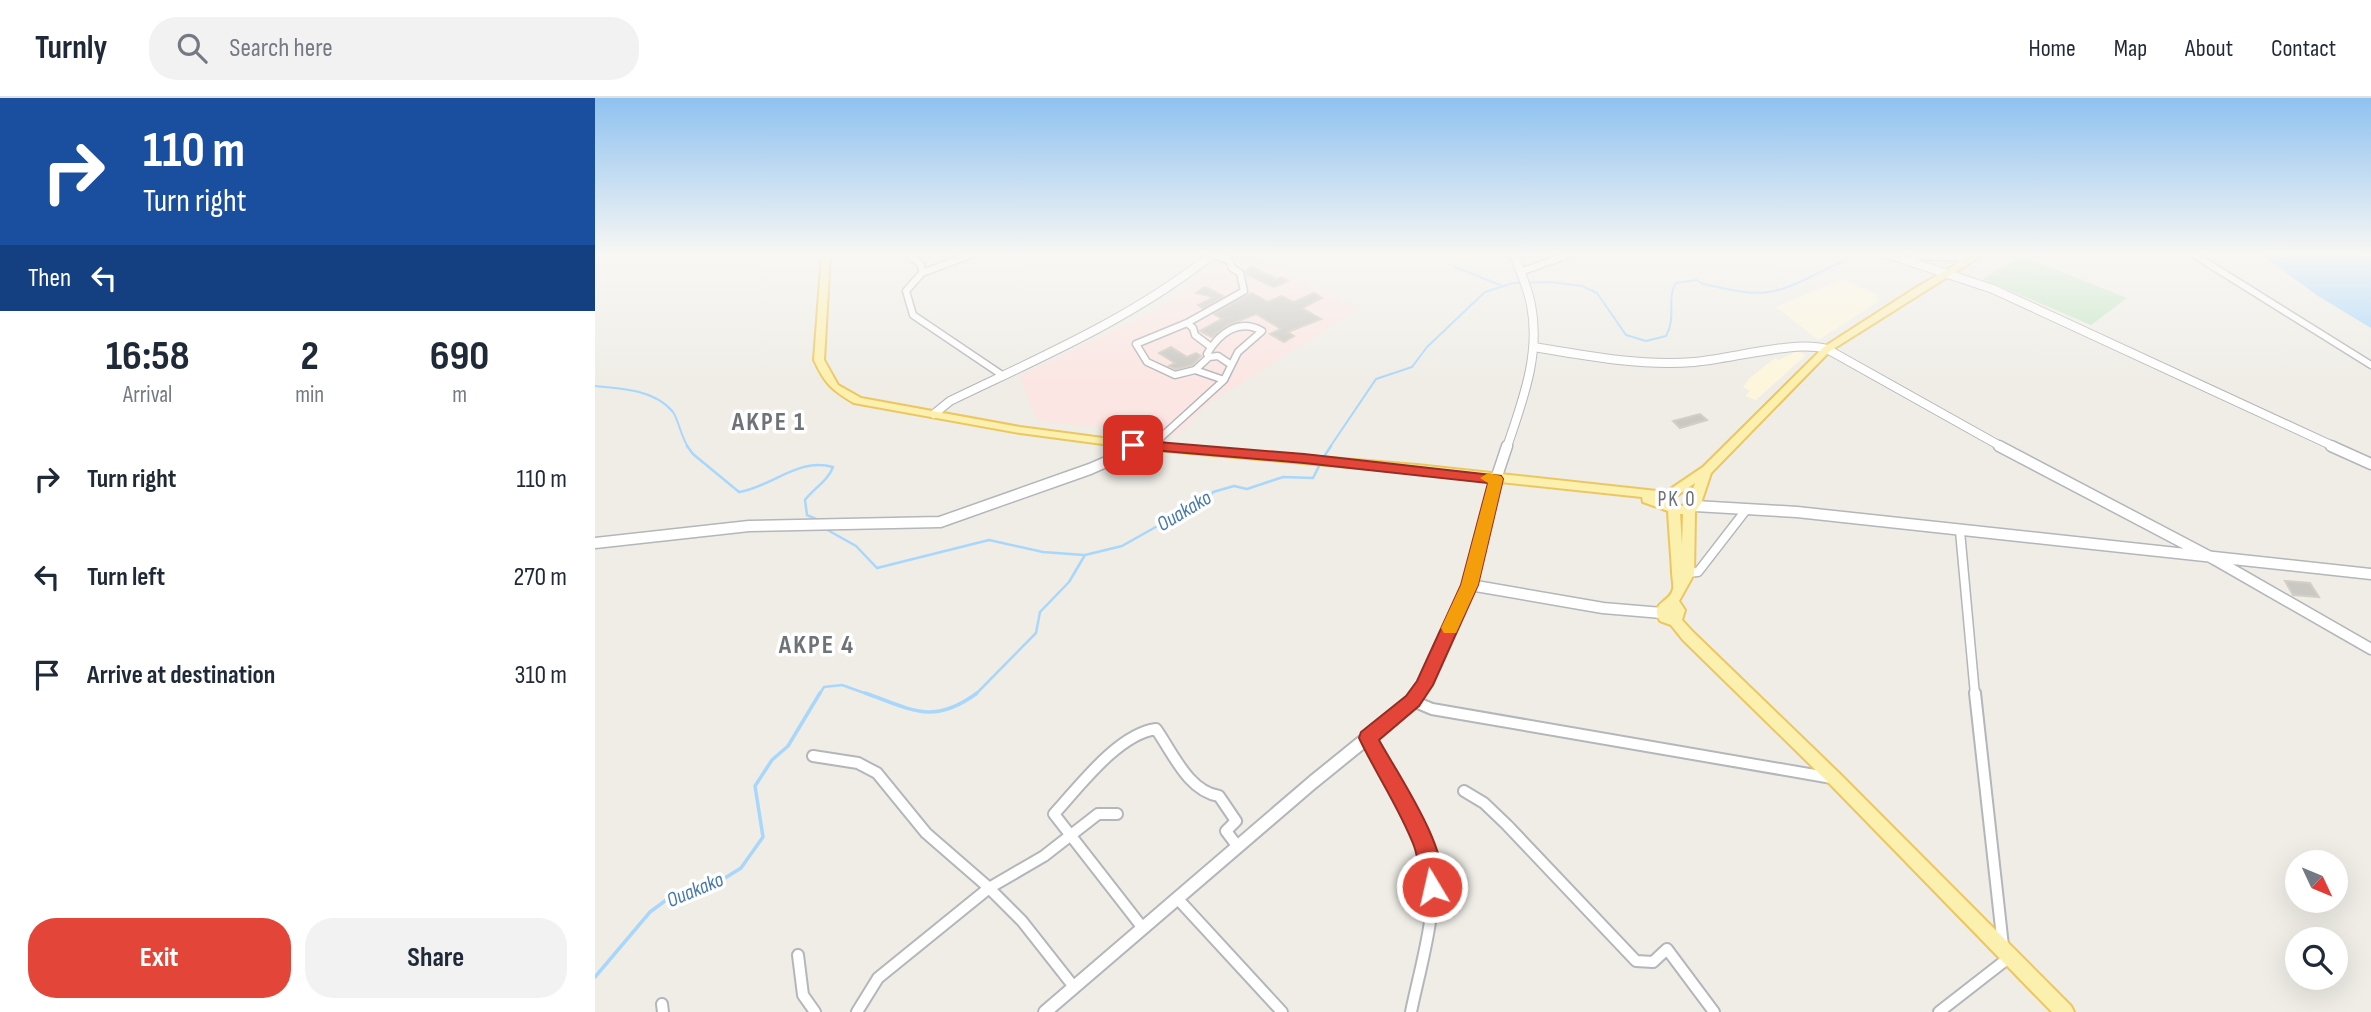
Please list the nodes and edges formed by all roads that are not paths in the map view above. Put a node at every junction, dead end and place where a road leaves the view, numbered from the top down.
1 (823, 297) edge
2 (908, 297) edge
3 (1159, 297) edge
4 (1233, 297) edge
5 (1527, 297) edge
6 (1908, 297) edge
7 (2009, 297) edge
8 (2261, 297) edge
9 (1187, 323) junction
10 (1211, 347) junction
11 (1535, 347) junction
12 (1826, 349) junction
13 (1209, 357) junction
14 (1230, 364) junction
15 (2371, 365) edge
16 (1195, 370) junction
17 (1002, 374) junction
18 (1224, 380) junction
19 (934, 414) junction
20 (1133, 445) junction
21 (1164, 447) junction
22 (2371, 464) edge
23 (1707, 470) junction
24 (1496, 479) junction
25 (1672, 501) junction
26 (1694, 504) junction
27 (1745, 510) junction
28 (1959, 531) junction
29 (595, 542) edge
30 (1683, 552) junction
31 (2214, 559) junction
32 (1683, 573) junction
33 (2371, 574) edge
34 (1469, 585) junction
35 (1669, 612) junction
36 (2371, 649) edge
37 (1413, 701) junction
38 (1368, 738) junction
39 (813, 755) dead end
40 (1835, 779) junction
41 (1464, 791) dead end
42 (1117, 814) dead end
43 (1070, 836) junction
44 (1238, 847) junction
45 (989, 888) junction
46 (1177, 898) junction
47 (1142, 927) junction
48 (2007, 953) junction
49 (798, 955) dead end
50 (1074, 987) junction
51 (1048, 1011) edge
52 (815, 1012) edge
53 (857, 1012) edge
54 (1282, 1012) edge
55 (1411, 1012) edge
56 (1714, 1012) edge
57 (1939, 1012) edge
58 (2065, 1012) edge

1 - 19 main road
2 - 17 street
3 - 17 street
4 - 9 street
5 - 11 street
6 - 12 main road
7 - 22 street
8 - 15 street
9 - 10 street
9 - 16 street
10 - 13 street
10 - 14 street
11 - 12 street
11 - 24 street
12 - 23 main road
12 - 31 street
13 - 14 street
13 - 16 street
14 - 18 street
16 - 18 street
17 - 19 street
18 - 21 street
19 - 20 main road
20 - 21 main road
20 - 29 street
21 - 24 main road
23 - 25 main road
23 - 26 main road
24 - 25 main road
24 - 34 street
25 - 26 main road
25 - 26 main road
25 - 30 main road
26 - 27 street
26 - 30 main road
27 - 28 street
27 - 32 street
28 - 31 street
28 - 48 street
30 - 32 main road
31 - 33 street
31 - 36 street
32 - 35 main road
34 - 35 street
34 - 37 street
35 - 40 main road
37 - 38 street
37 - 40 street
38 - 44 street
38 - 55 street
39 - 45 street
40 - 48 main road
41 - 56 street
42 - 43 street
43 - 44 street
43 - 45 street
43 - 47 street
44 - 46 street
45 - 50 street
45 - 53 street
46 - 47 street
46 - 54 street
47 - 50 street
48 - 57 street
48 - 58 main road
49 - 52 street
50 - 51 street

